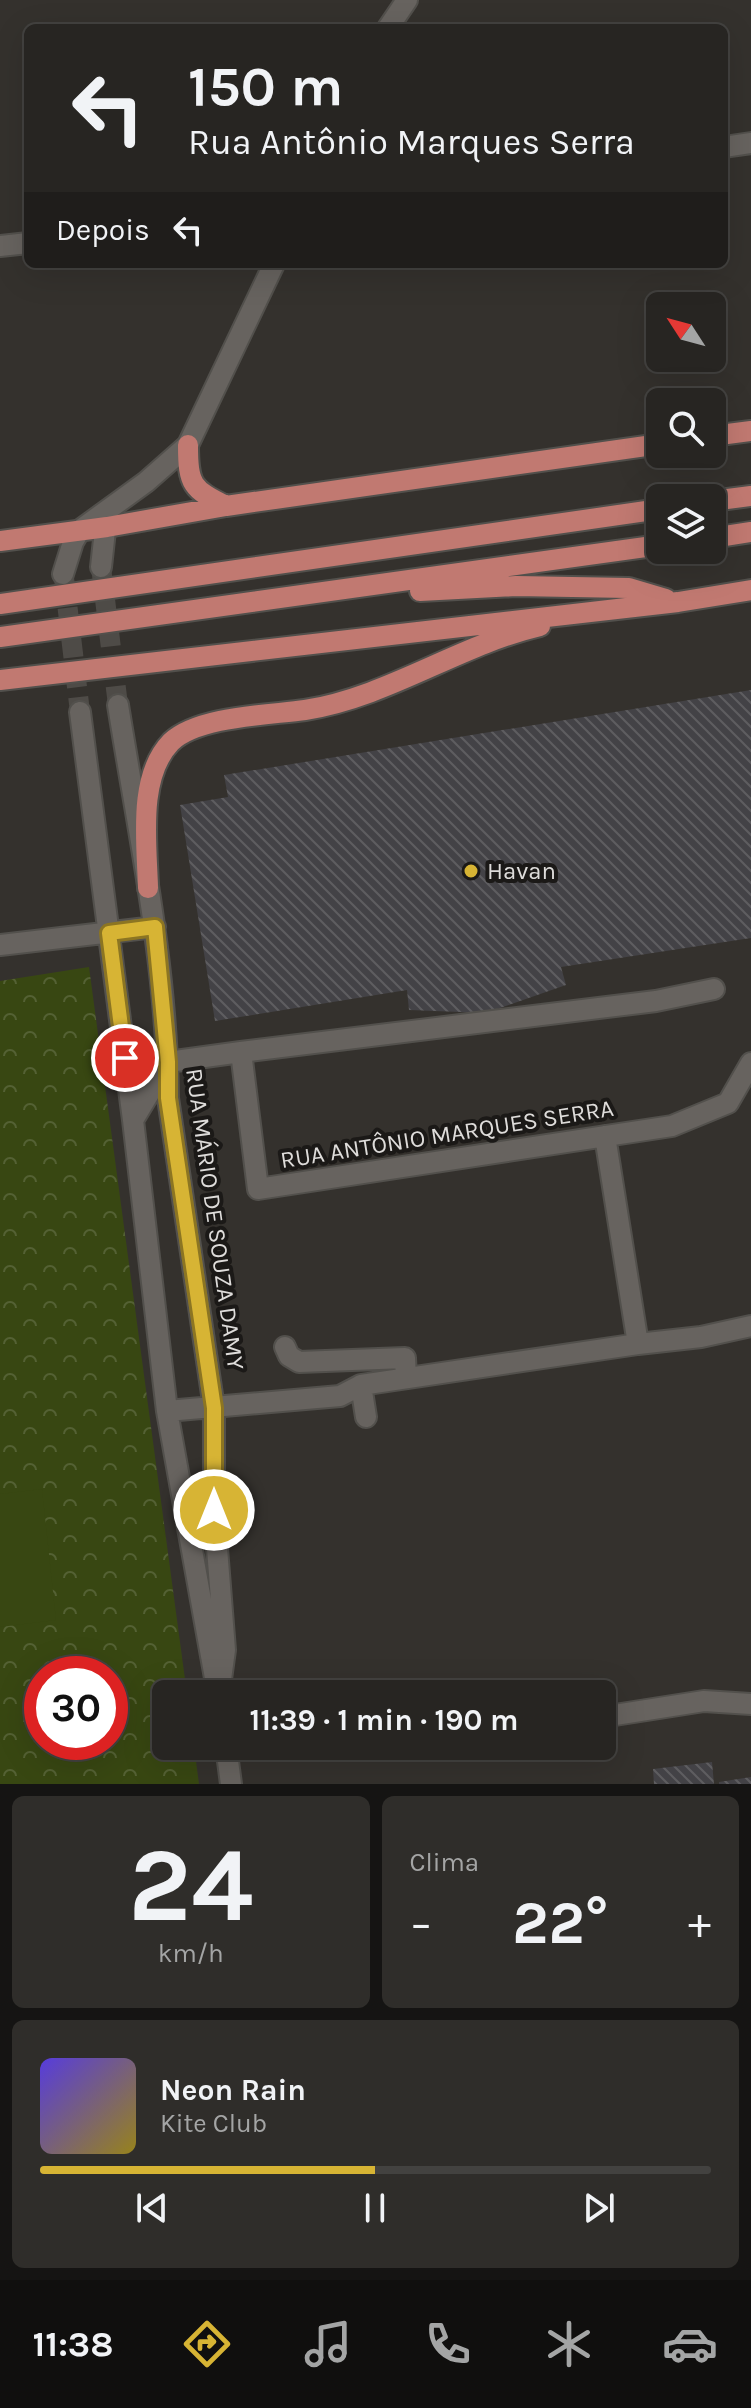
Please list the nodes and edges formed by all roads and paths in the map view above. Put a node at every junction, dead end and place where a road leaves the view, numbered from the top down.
1 (407, 0) edge
2 (391, 24) edge
3 (751, 143) edge
4 (728, 146) edge
5 (24, 243) edge
6 (0, 246) edge
7 (272, 268) edge
8 (751, 431) edge
9 (726, 434) edge
10 (188, 445) junction
11 (646, 446) edge
12 (751, 496) edge
13 (726, 499) edge
14 (226, 506) junction
15 (646, 511) edge
16 (107, 519) junction
17 (80, 530) junction
18 (751, 532) edge
19 (726, 536) edge
20 (0, 541) edge
21 (646, 547) edge
22 (101, 567) tunnel mouth
23 (63, 574) tunnel mouth
24 (751, 590) edge
25 (678, 602) junction
26 (0, 604) edge
27 (233, 606) junction
28 (0, 637) edge
29 (0, 680) edge
30 (118, 705) tunnel mouth
31 (80, 712) tunnel mouth
32 (148, 888) junction
33 (155, 927) junction
34 (109, 933) junction
35 (0, 945) edge
36 (714, 989) dead end
37 (241, 1052) junction
38 (168, 1062) junction
39 (751, 1063) edge
40 (133, 1120) junction
41 (605, 1136) junction
42 (751, 1326) edge
43 (638, 1344) junction
44 (285, 1347) dead end
45 (406, 1378) junction
46 (361, 1385) junction
47 (214, 1408) junction
48 (167, 1411) junction
49 (366, 1417) dead end
50 (215, 1680) edge
51 (220, 1680) edge
52 (751, 1704) edge
53 (616, 1715) edge
54 (228, 1760) edge
55 (231, 1784) edge

1 - 2 street
3 - 4 street
5 - 6 street
7 - 10 street
8 - 9 main road
10 - 14 main road
10 - 16 street
11 - 14 main road
12 - 13 main road
14 - 16 main road
15 - 26 main road
16 - 17 main road
16 - 22 street
17 - 20 main road
17 - 23 street
18 - 19 main road
21 - 27 main road
24 - 25 main road
25 - 27 main road
25 - 29 main road
25 - 32 main road
27 - 28 main road
30 - 32 street, RUA MÁRIO DE SOUZA DAMY
31 - 34 street, RUA MÁRIO DE SOUZA DAMY
32 - 33 street, RUA MÁRIO DE SOUZA DAMY
33 - 34 street
33 - 38 street, RUA MÁRIO DE SOUZA DAMY
34 - 35 street
34 - 40 street, RUA MÁRIO DE SOUZA DAMY
36 - 37 street
37 - 38 street
37 - 41 street, RUA ANTÔNIO MARQUES SERRA
38 - 40 street
38 - 47 street, RUA MÁRIO DE SOUZA DAMY
39 - 41 street, RUA ANTÔNIO MARQUES SERRA
40 - 48 street, RUA MÁRIO DE SOUZA DAMY
41 - 43 street
42 - 43 street
43 - 45 street
44 - 45 street
45 - 46 street
46 - 47 street
46 - 49 street
47 - 48 street
47 - 51 street, RUA MÁRIO DE SOUZA DAMY
48 - 50 street, RUA MÁRIO DE SOUZA DAMY
52 - 53 street
54 - 55 street

